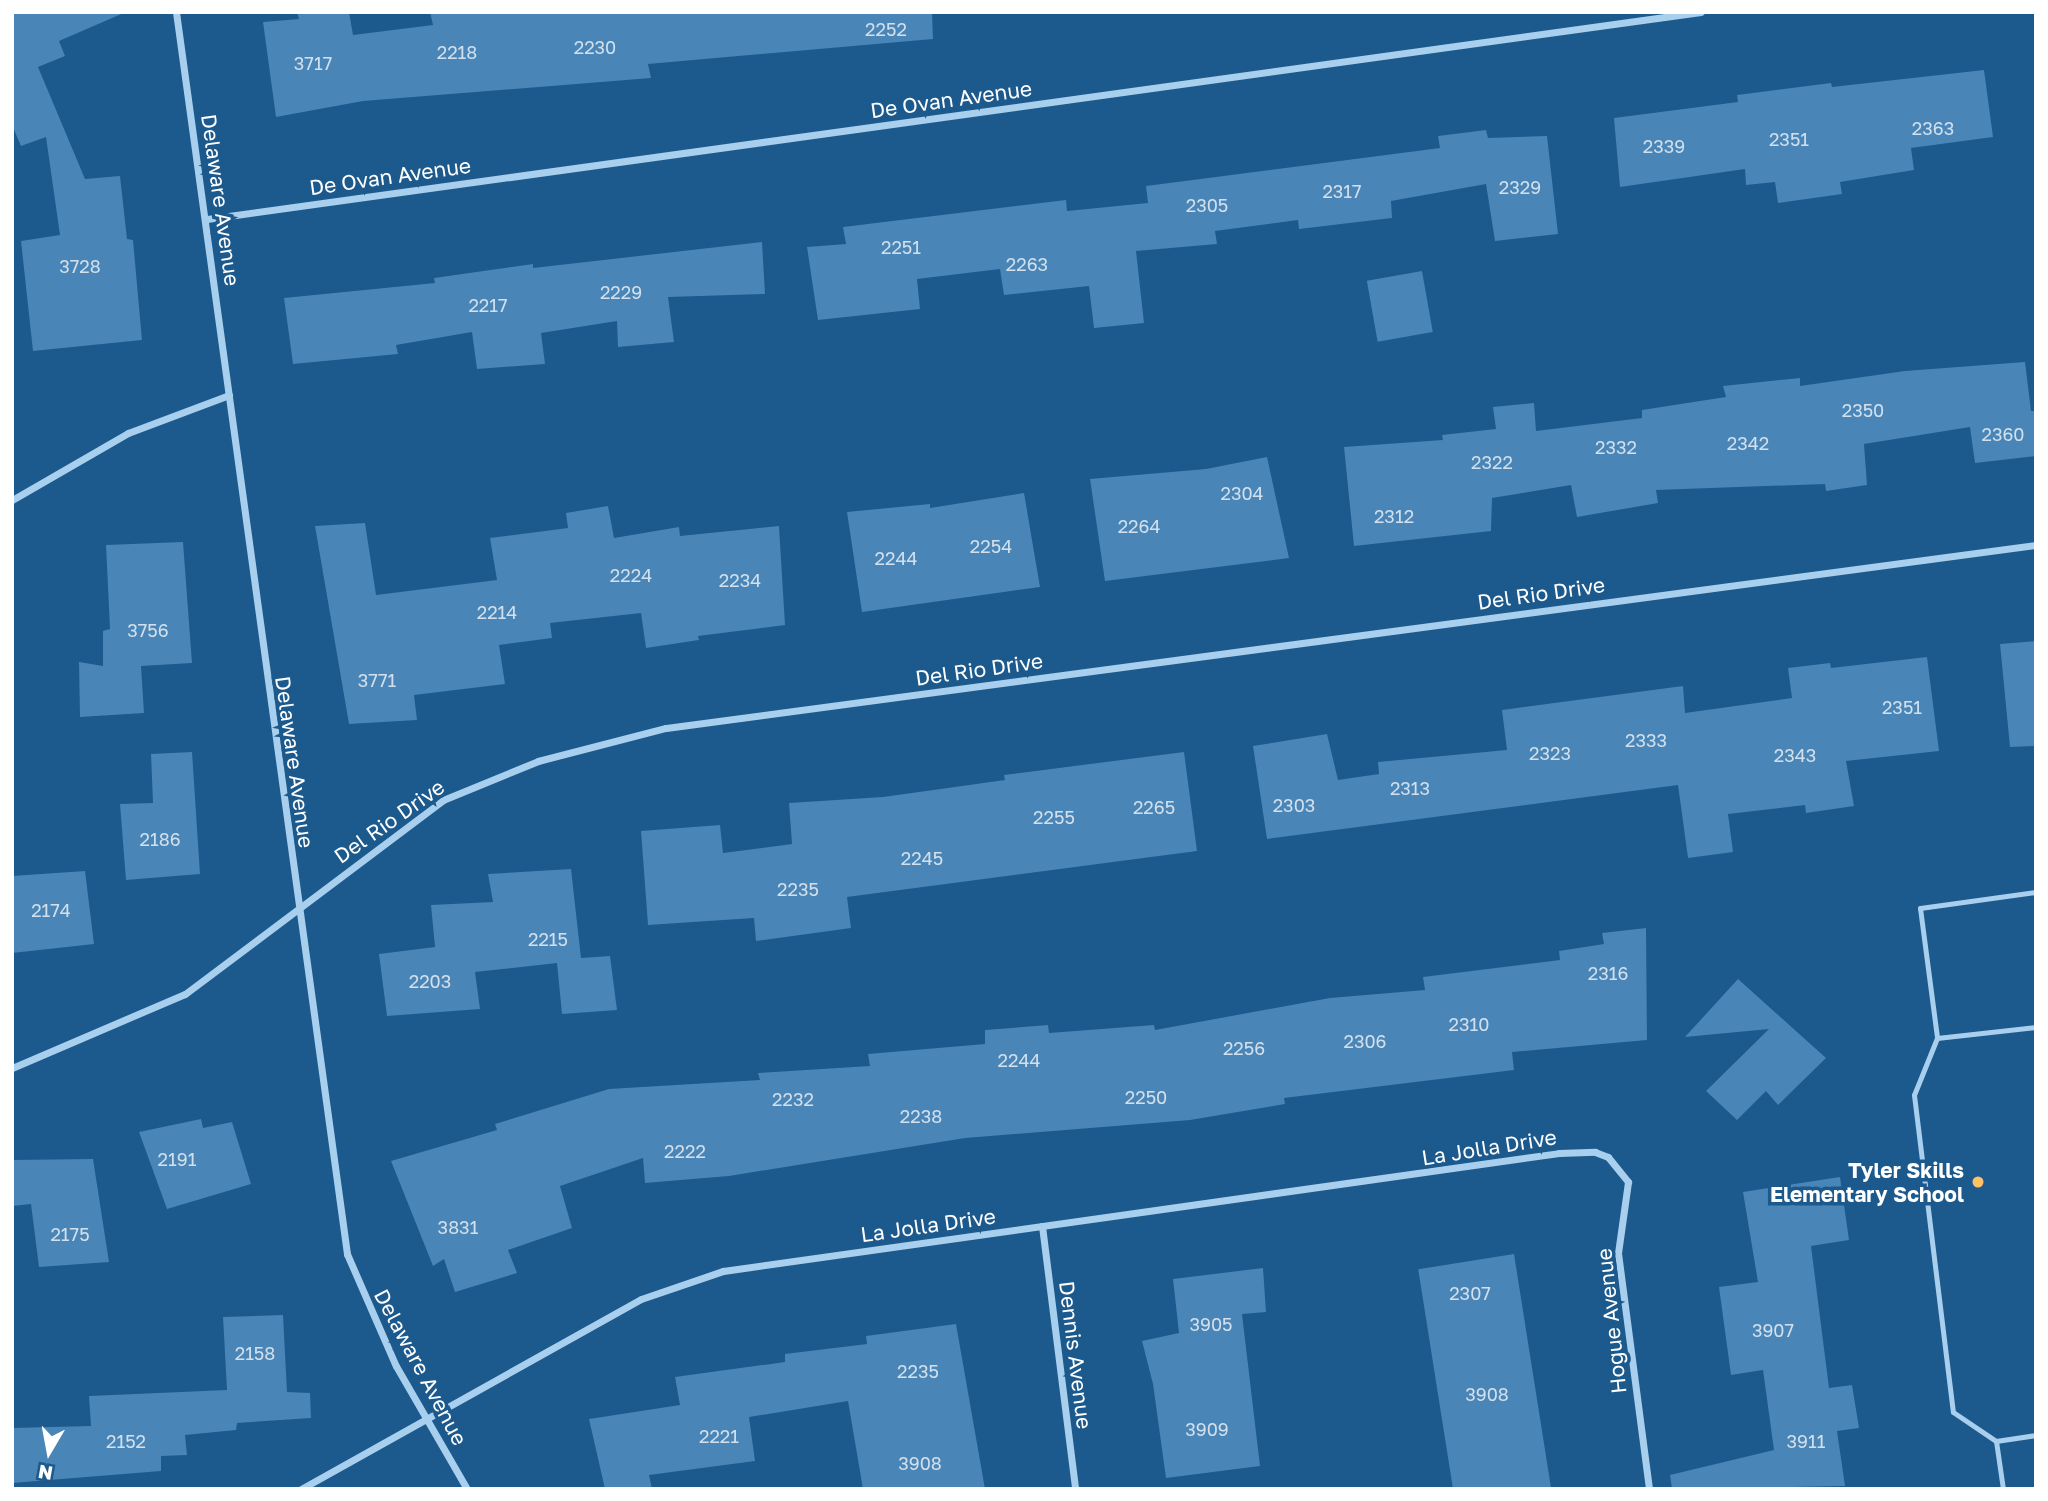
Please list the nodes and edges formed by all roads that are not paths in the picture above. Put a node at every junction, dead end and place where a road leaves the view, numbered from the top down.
1 (176, 12) edge
2 (1701, 12) edge
3 (207, 219) junction
4 (229, 395) junction
5 (12, 499) edge
6 (2036, 545) edge
7 (2036, 892) edge
8 (296, 908) junction
9 (2036, 1027) edge
10 (1937, 1038) junction
11 (12, 1068) edge
12 (1608, 1157) joint
13 (1042, 1226) junction
14 (426, 1418) junction
15 (2036, 1435) edge
16 (1996, 1441) junction
17 (301, 1489) edge
18 (467, 1489) edge
19 (1075, 1489) edge
20 (1649, 1489) edge
21 (2003, 1489) edge

1 - 3 street, Delaware Avenue
2 - 3 street, De Ovan Avenue
3 - 4 street, Delaware Avenue
4 - 5 street
4 - 8 street, Delaware Avenue
6 - 8 street, Del Rio Drive
7 - 10 lane
8 - 11 street, Del Rio Drive
8 - 14 street, Delaware Avenue
9 - 10 lane
10 - 16 lane
12 - 13 street, La Jolla Drive
12 - 20 street, Hogue Avenue
13 - 14 street, La Jolla Drive
13 - 19 street, Dennis Avenue
14 - 17 street, La Jolla Drive
14 - 18 street, Delaware Avenue
15 - 16 lane
16 - 21 lane

